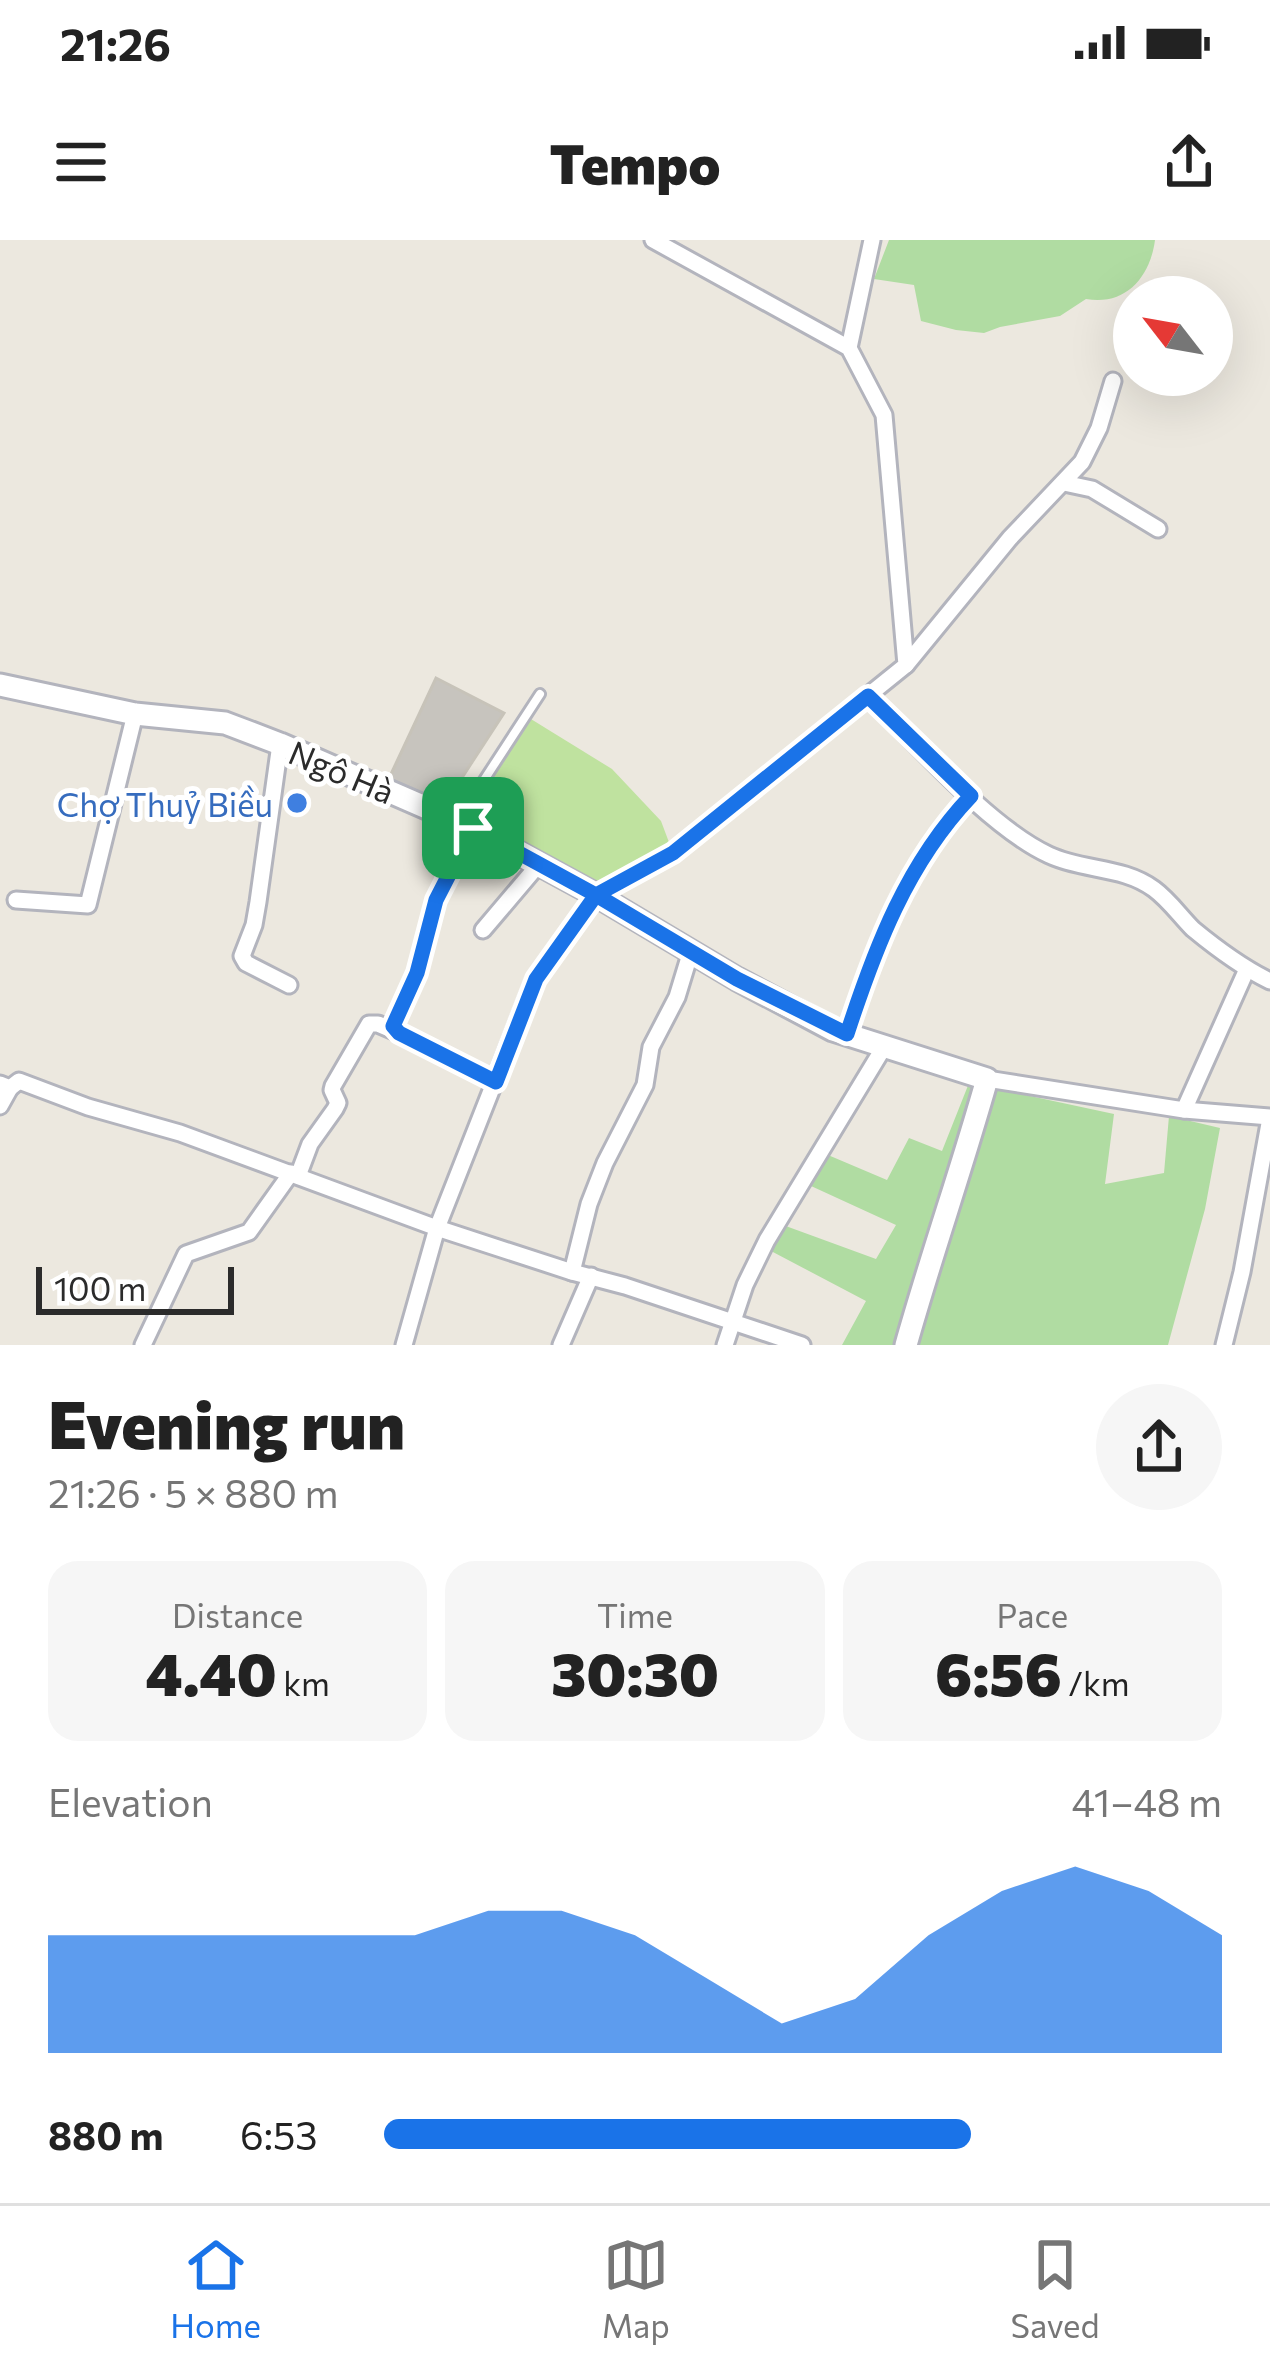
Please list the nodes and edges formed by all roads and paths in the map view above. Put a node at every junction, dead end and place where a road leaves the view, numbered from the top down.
1 (653, 240) edge
2 (872, 240) edge
3 (683, 247) edge
4 (849, 348) junction
5 (1113, 381) dead end
6 (1064, 483) junction
7 (1158, 529) dead end
8 (906, 665) junction
9 (0, 685) edge
10 (540, 694) dead end
11 (868, 696) junction
12 (135, 714) junction
13 (280, 744) junction
14 (971, 796) junction
15 (465, 825) junction
16 (539, 864) junction
17 (596, 895) junction
18 (16, 900) dead end
19 (483, 930) dead end
20 (691, 951) junction
21 (1247, 969) junction
22 (1270, 981) edge
23 (289, 985) dead end
24 (399, 1033) junction
25 (847, 1034) junction
26 (884, 1047) junction
27 (987, 1079) junction
28 (496, 1082) junction
29 (5, 1086) edge
30 (0, 1106) edge
31 (1184, 1110) junction
32 (1270, 1118) edge
33 (295, 1175) junction
34 (437, 1228) junction
35 (572, 1272) junction
36 (590, 1276) junction
37 (732, 1321) junction
38 (143, 1345) edge
39 (404, 1345) edge
40 (561, 1345) edge
41 (725, 1345) edge
42 (802, 1345) edge
43 (906, 1345) edge
44 (1224, 1345) edge

1 - 3 street
2 - 4 street
3 - 4 street
4 - 8 street
5 - 6 street
6 - 7 street
6 - 8 street
8 - 11 street
9 - 12 street, Ngô Hà
10 - 15 lane
11 - 14 street
11 - 17 street
12 - 13 street, Ngô Hà
12 - 18 street
13 - 15 street, Ngô Hà
13 - 23 street
14 - 21 street
14 - 25 street
15 - 16 street, Ngô Hà
15 - 24 street
16 - 17 street, Ngô Hà
16 - 19 street
17 - 20 street, Ngô Hà
17 - 28 street
20 - 25 street, Ngô Hà
20 - 35 street
21 - 22 street
21 - 31 street
24 - 28 street
24 - 33 street
25 - 26 street, Ngô Hà
26 - 27 street, Ngô Hà
26 - 37 street
27 - 31 street, Ngô Hà
27 - 43 street
28 - 34 street
29 - 30 street
29 - 33 street
31 - 32 street, Ngô Hà
32 - 44 street
33 - 34 street
33 - 38 street
34 - 35 street
34 - 39 street
35 - 36 street
36 - 37 street
36 - 40 street
37 - 41 street
37 - 42 street

